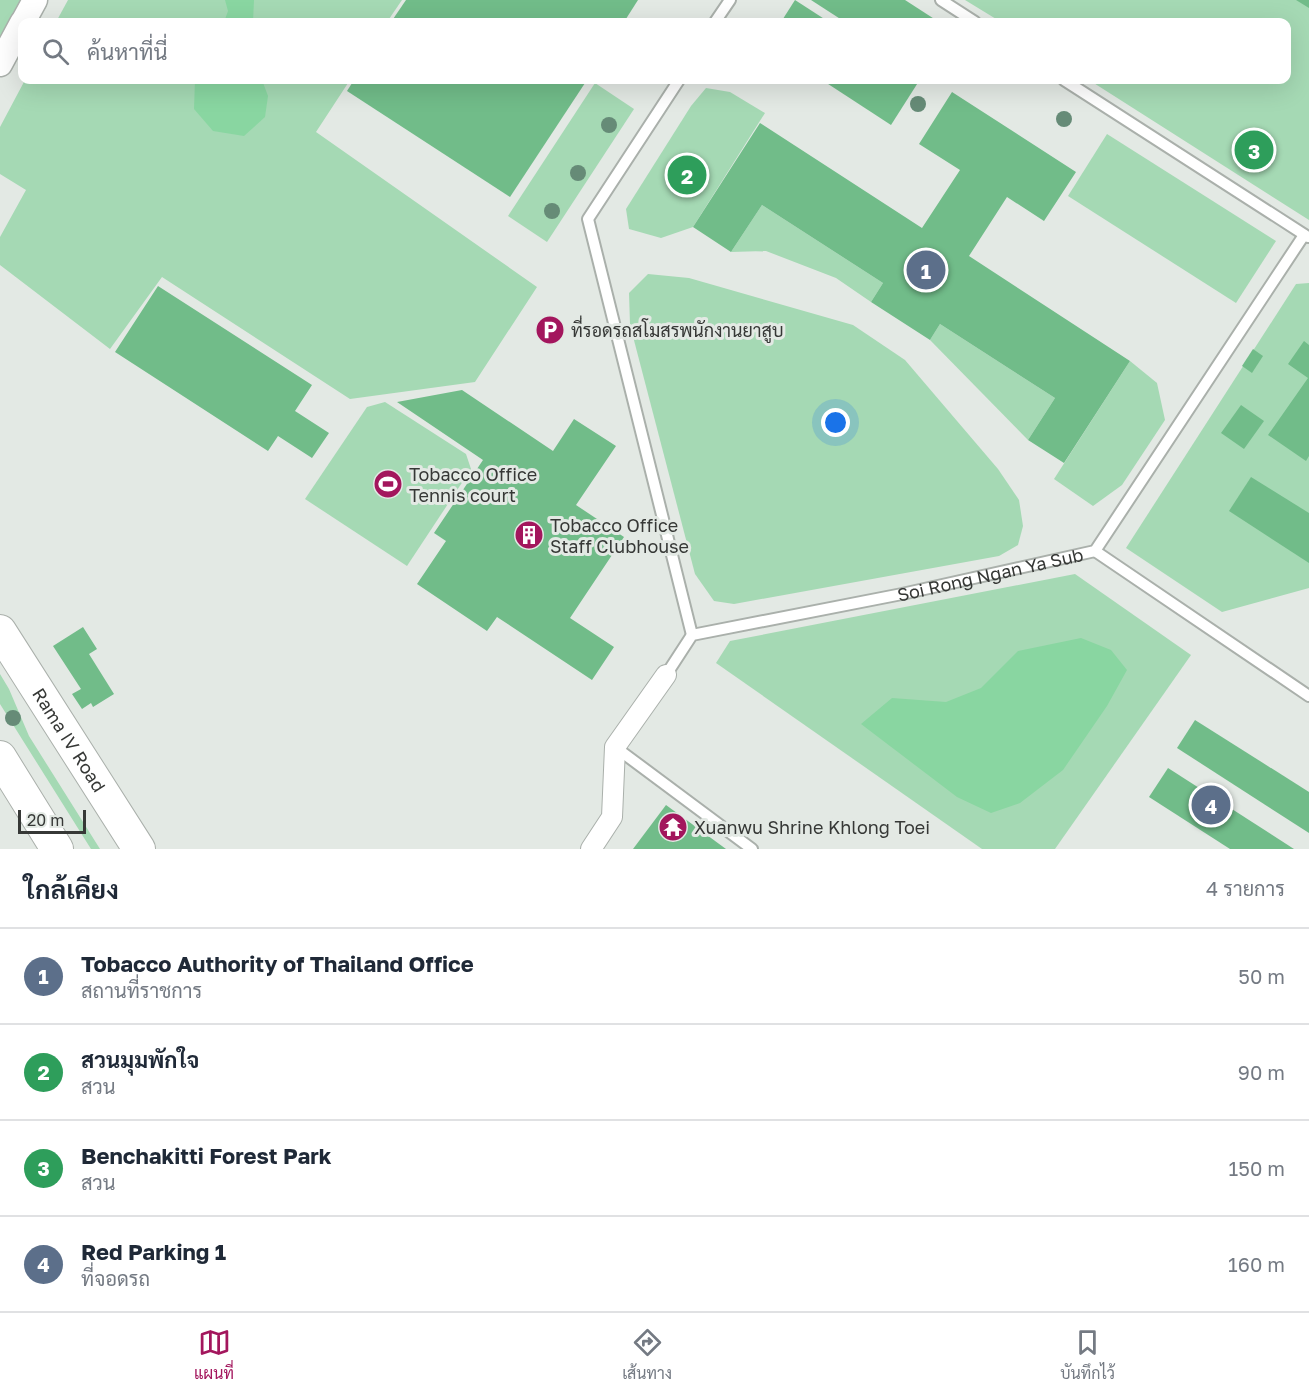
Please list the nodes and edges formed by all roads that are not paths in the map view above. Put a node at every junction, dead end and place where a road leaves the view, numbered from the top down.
1 (35, 0) edge
2 (730, 0) edge
3 (941, 0) edge
4 (26, 18) edge
5 (718, 18) edge
6 (969, 18) edge
7 (18, 32) edge
8 (0, 64) edge
9 (676, 84) edge
10 (1070, 84) edge
11 (1306, 237) edge
12 (1095, 551) junction
13 (0, 631) edge
14 (692, 635) junction
15 (666, 675) joint
16 (1309, 696) edge
17 (615, 747) junction
18 (0, 757) edge
19 (57, 849) edge
20 (139, 849) edge
21 (591, 849) edge
22 (752, 849) edge

1 - 4 street
2 - 5 lane
3 - 6 lane
7 - 8 street
9 - 14 lane
10 - 11 lane
11 - 12 lane, Soi Rong Ngan Ya Sub
12 - 14 lane, Soi Rong Ngan Ya Sub
12 - 16 lane
13 - 20 main road, Rama IV Road
14 - 15 lane
15 - 17 street
17 - 21 street
17 - 22 lane
18 - 19 main road

